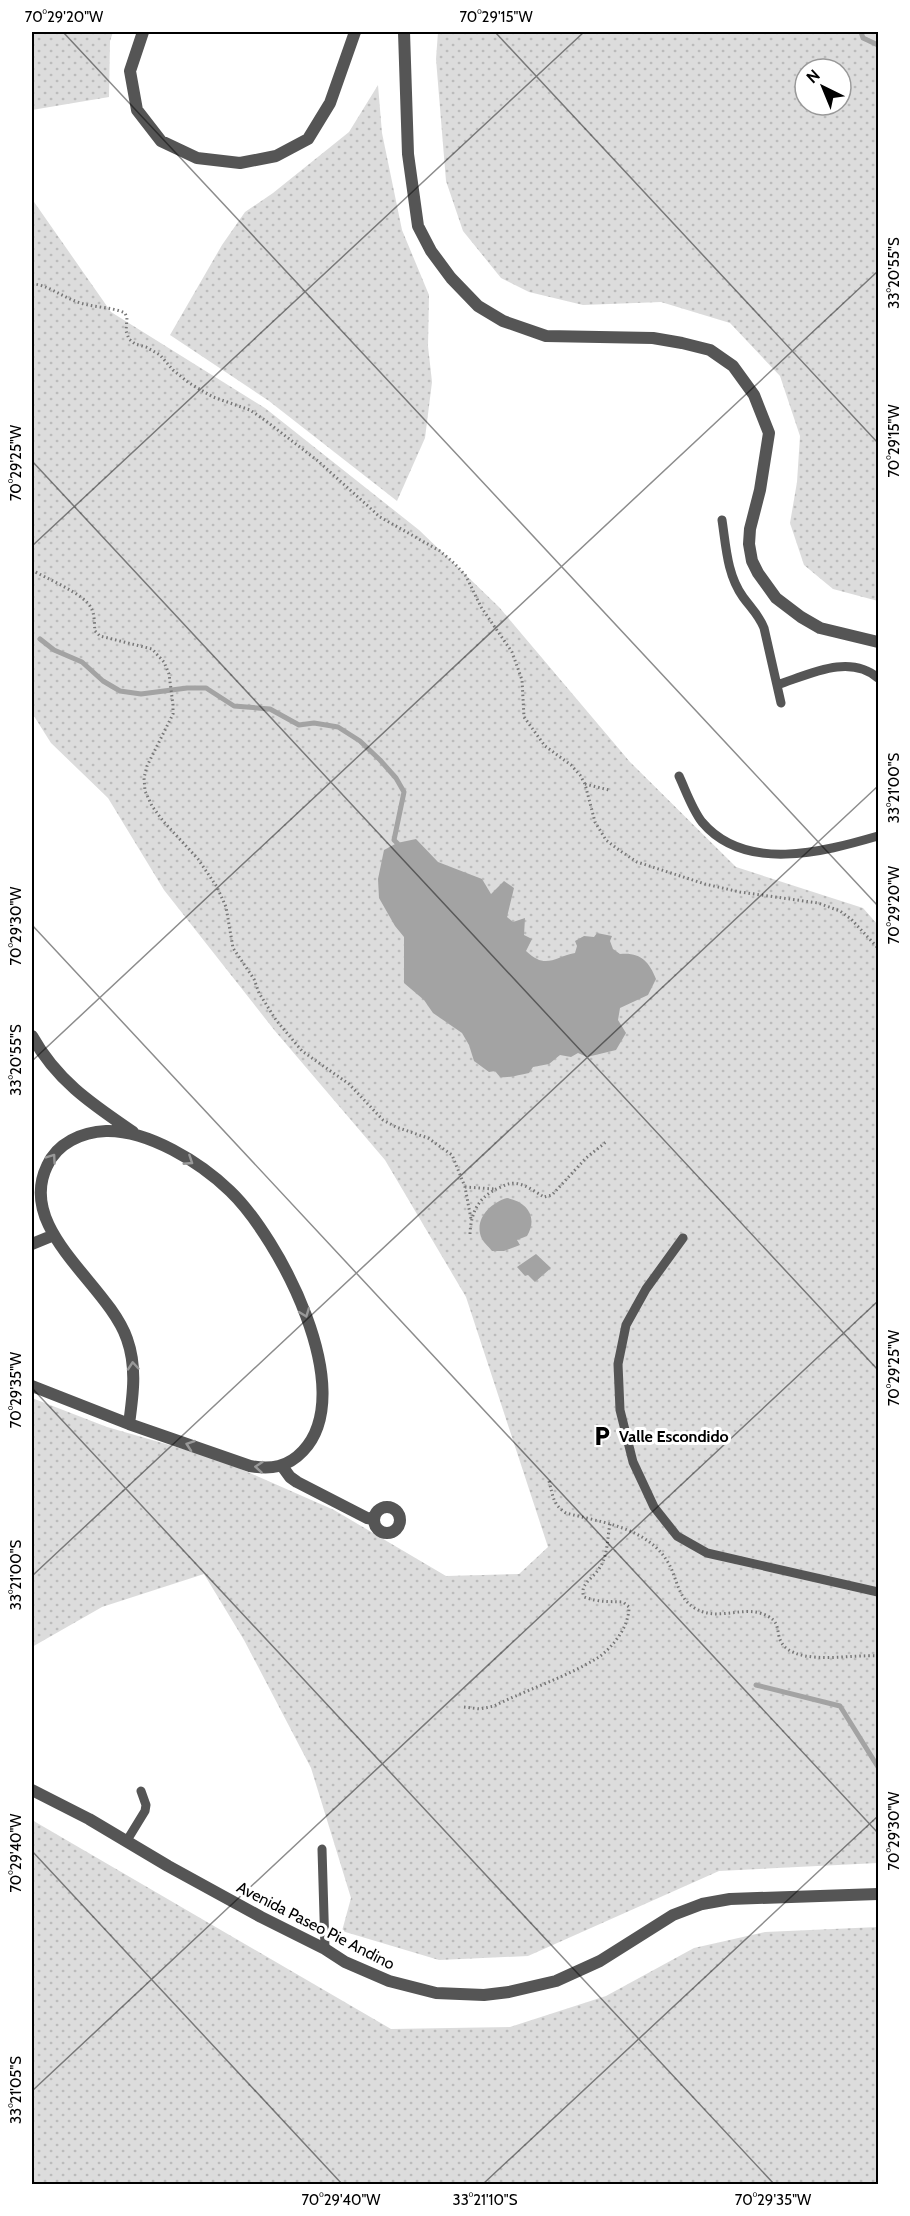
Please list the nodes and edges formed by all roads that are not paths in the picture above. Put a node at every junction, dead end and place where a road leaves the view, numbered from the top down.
1 (143, 32) edge
2 (355, 32) edge
3 (404, 32) edge
4 (722, 520) dead end
5 (879, 642) edge
6 (879, 678) edge
7 (777, 685) junction
8 (781, 703) dead end
9 (679, 776) dead end
10 (879, 836) edge
11 (32, 1036) edge
12 (102, 1110) junction
13 (93, 1132) junction
14 (137, 1135) junction
15 (54, 1235) junction
16 (683, 1238) dead end
17 (32, 1244) edge
18 (32, 1386) edge
19 (129, 1424) junction
20 (282, 1466) junction
21 (374, 1519) dead end
22 (879, 1592) edge
23 (32, 1790) edge
24 (141, 1791) dead end
25 (126, 1842) junction
26 (322, 1849) dead end
27 (879, 1894) edge
28 (325, 1949) junction

1 - 2 street
3 - 5 street
4 - 7 lane
6 - 7 lane
7 - 8 lane
9 - 10 lane
11 - 12 street
12 - 13 street
12 - 14 street
13 - 14 street
15 -> 13 street
14 -> 20 street
15 - 17 street
19 -> 15 street
16 - 22 lane
18 - 19 street
20 -> 19 street
20 - 21 street
23 - 25 street, Avenida Paseo Pie Andino
24 - 25 lane
25 - 28 street, Avenida Paseo Pie Andino
26 - 28 lane
27 - 28 street, Avenida Paseo Pie Andino

